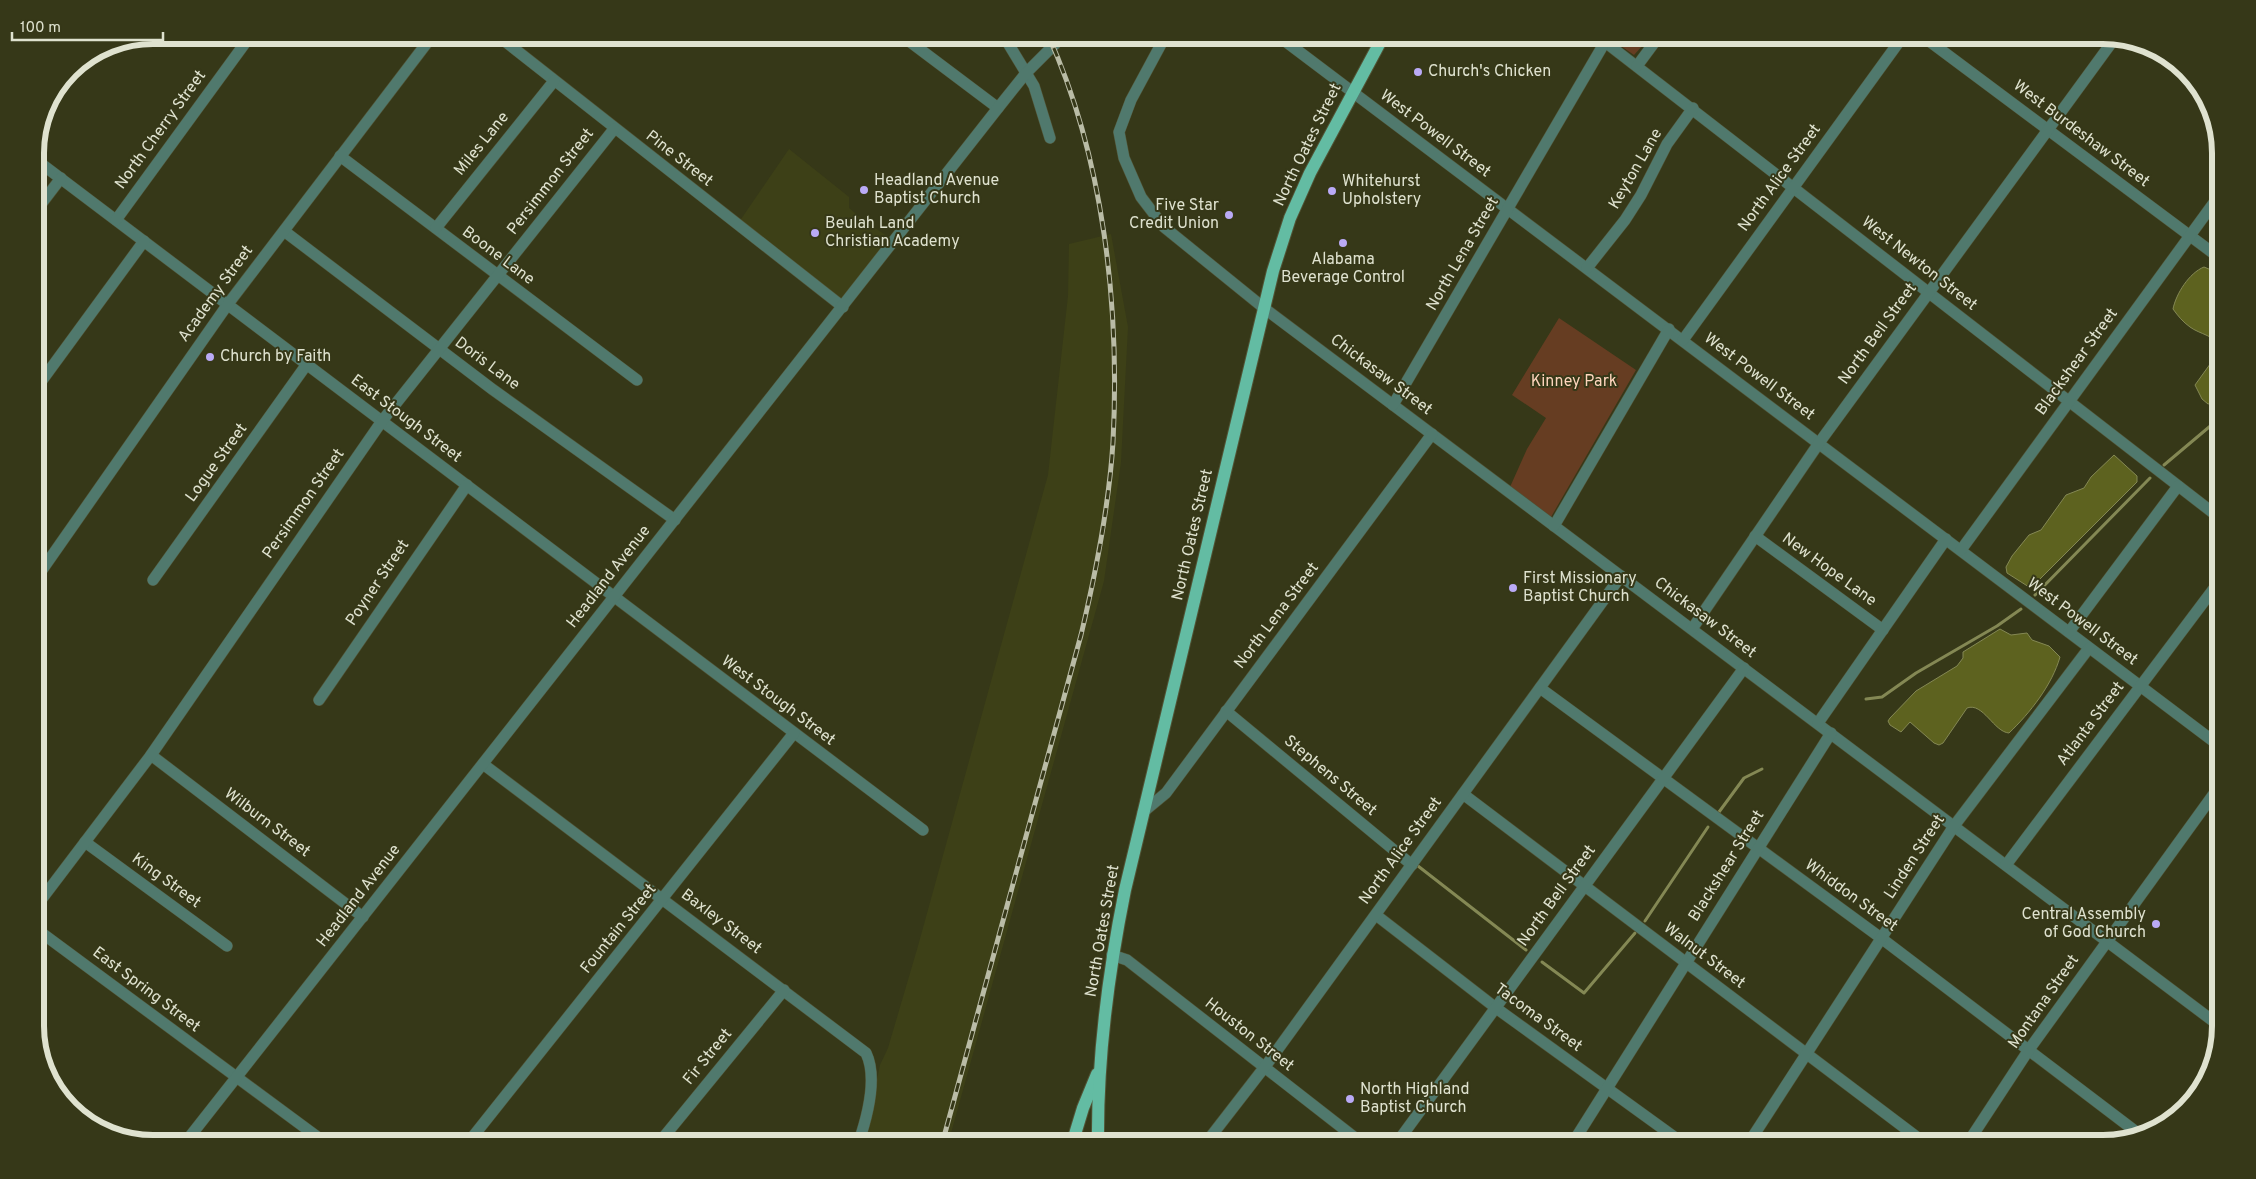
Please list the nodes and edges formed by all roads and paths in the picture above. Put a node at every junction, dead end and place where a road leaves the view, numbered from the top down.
1 (244, 44) edge
2 (426, 44) edge
3 (508, 44) edge
4 (913, 44) edge
5 (1009, 44) edge
6 (1055, 44) edge
7 (1161, 44) edge
8 (1289, 44) edge
9 (1379, 44) edge
10 (1598, 44) edge
11 (1608, 44) edge
12 (1653, 44) edge
13 (1898, 44) edge
14 (1933, 44) edge
15 (2110, 45) edge
16 (1637, 66) junction
17 (1026, 73) junction
18 (554, 80) junction
19 (1352, 92) junction
20 (998, 108) junction
21 (1692, 108) junction
22 (614, 129) junction
23 (2049, 130) junction
24 (1050, 138) dead end
25 (340, 156) junction
26 (44, 166) edge
27 (61, 178) junction
28 (1794, 188) junction
29 (44, 200) edge
30 (2212, 205) edge
31 (1508, 209) junction
32 (116, 220) junction
33 (436, 228) junction
34 (284, 231) junction
35 (2190, 235) junction
36 (144, 241) junction
37 (2212, 252) edge
38 (1587, 268) junction
39 (497, 276) junction
40 (1929, 292) junction
41 (228, 304) junction
42 (843, 307) junction
43 (1264, 308) junction
44 (1669, 329) junction
45 (1683, 340) junction
46 (440, 349) junction
47 (307, 364) junction
48 (44, 378) edge
49 (637, 380) dead end
50 (2069, 401) junction
51 (1393, 405) junction
52 (382, 421) junction
53 (1432, 434) junction
54 (1819, 442) junction
55 (467, 485) junction
56 (2178, 486) junction
57 (2212, 512) edge
58 (675, 520) junction
59 (1554, 526) junction
60 (1755, 536) junction
61 (1946, 539) junction
62 (1961, 550) junction
63 (44, 567) edge
64 (1621, 576) junction
65 (153, 580) dead end
66 (2212, 591) edge
67 (614, 597) junction
68 (1692, 629) junction
69 (1883, 630) junction
70 (2069, 632) junction
71 (2089, 648) junction
72 (1744, 668) junction
73 (2140, 686) junction
74 (1540, 688) junction
75 (319, 700) dead end
76 (1226, 711) junction
77 (1818, 723) junction
78 (794, 733) junction
79 (1831, 733) junction
80 (2212, 740) edge
81 (151, 755) junction
82 (483, 764) junction
83 (1663, 780) junction
84 (1463, 794) junction
85 (2212, 796) edge
86 (1144, 812) junction
87 (1954, 826) junction
88 (924, 830) dead end
89 (86, 842) junction
90 (1758, 848) junction
91 (1412, 865) junction
92 (2006, 865) junction
93 (1585, 886) junction
94 (44, 896) edge
95 (663, 899) junction
96 (1376, 915) junction
97 (363, 917) junction
98 (44, 935) edge
99 (1881, 938) junction
100 (2107, 940) junction
101 (226, 946) dead end
102 (1112, 955) junction
103 (1686, 962) junction
104 (784, 990) junction
105 (1496, 1008) junction
106 (2212, 1020) edge
107 (2028, 1051) junction
108 (1807, 1053) junction
109 (1101, 1064) junction
110 (1264, 1067) junction
111 (237, 1078) junction
112 (1608, 1087) junction
113 (2135, 1131) edge
114 (191, 1135) edge
115 (315, 1135) edge
116 (475, 1135) edge
117 (665, 1135) edge
118 (860, 1135) edge
119 (1074, 1135) edge
120 (1098, 1135) edge
121 (1212, 1135) edge
122 (1351, 1135) edge
123 (1403, 1135) edge
124 (1578, 1135) edge
125 (1672, 1135) edge
126 (1754, 1135) edge
127 (1914, 1135) edge
128 (1973, 1135) edge

1 - 32 street, North Cherry Street
2 - 25 street, Academy Street
3 - 18 street, Pine Street
4 - 20 street
5 - 17 street
6 - 17 street, Headland Avenue
7 - 43 street, Chickasaw Street
8 - 19 street, West Powell Street
9 - 19 main road, North Oates Street
10 - 31 street, North Lena Street
11 - 16 street, West Newton Street
12 - 16 street
13 - 28 street, North Alice Street
14 - 23 street, West Burdeshaw Street
15 - 23 street, North Bell Street
16 - 21 street, West Newton Street
17 - 20 street, Headland Avenue
17 - 24 street
18 - 22 street, Pine Street
18 - 33 street, Miles Lane
19 - 31 street, West Powell Street
19 - 43 main road, North Oates Street
20 - 42 street, Headland Avenue
21 - 28 street, West Newton Street
21 - 38 street, Keyton Lane
22 - 39 street, Persimmon Street
22 - 42 street, Pine Street
23 - 35 street, West Burdeshaw Street
23 - 40 street, North Bell Street
25 - 33 street, Boone Lane
25 - 34 street, Academy Street
26 - 27 street, East Stough Street
27 - 29 street
27 - 32 street, East Stough Street
28 - 40 street, West Newton Street
28 - 45 street, North Alice Street
30 - 35 street, Blackshear Street
31 - 38 street, West Powell Street
31 - 51 street, North Lena Street
32 - 36 street, East Stough Street
33 - 39 street, Boone Lane
34 - 41 street, Academy Street
34 - 46 street, Doris Lane
35 - 37 street, West Burdeshaw Street
35 - 50 street, Blackshear Street
36 - 41 street, East Stough Street
36 - 48 street
38 - 44 street, West Powell Street
39 - 46 street, Persimmon Street
39 - 49 street, Boone Lane
40 - 50 street, West Newton Street
40 - 54 street, North Bell Street
41 - 47 street, East Stough Street
41 - 63 street, Academy Street
42 - 58 street, Headland Avenue
43 - 51 street, Chickasaw Street
43 - 86 main road, North Oates Street
44 - 45 street, West Powell Street
44 - 59 street
45 - 54 street, West Powell Street
46 - 52 street, Persimmon Street
46 - 58 street, Doris Lane
47 - 52 street, East Stough Street
47 - 65 street, Logue Street
50 - 56 street, West Newton Street
50 - 62 street, Blackshear Street
51 - 53 street, Chickasaw Street
52 - 55 street, East Stough Street
52 - 81 street, Persimmon Street
53 - 59 street, Chickasaw Street
53 - 76 street, North Lena Street
54 - 60 street, North Bell Street
54 - 61 street, West Powell Street
55 - 67 street, East Stough Street
55 - 75 street, Poyner Street
56 - 57 street, West Newton Street
56 - 70 street
58 - 67 street, Headland Avenue
59 - 64 street, Chickasaw Street
60 - 68 street, North Bell Street
60 - 69 street, New Hope Lane
61 - 62 street, West Powell Street
61 - 69 street
62 - 70 street, West Powell Street
64 - 68 street, Chickasaw Street
64 - 74 street, North Alice Street
66 - 73 street, Atlanta Street
67 - 78 street, West Stough Street
67 - 82 street, Headland Avenue
68 - 72 street, Chickasaw Street
69 - 77 street
70 - 71 street, West Powell Street
71 - 73 street, West Powell Street
71 - 87 street, Linden Street
72 - 77 street, Chickasaw Street
72 - 83 street, North Bell Street
73 - 80 street, West Powell Street
73 - 92 street, Atlanta Street
74 - 83 street, Whiddon Street
74 - 84 street, North Alice Street
76 - 86 street, North Lena Street
76 - 91 street, Stephens Street
77 - 79 street, Chickasaw Street
78 - 88 street, West Stough Street
78 - 95 street, Fountain Street
79 - 87 street, Chickasaw Street
79 - 90 street, Blackshear Street
81 - 89 street, Persimmon Street
81 - 97 street, Wilburn Street
82 - 95 street, Baxley Street
82 - 97 street, Headland Avenue
83 - 90 street, Whiddon Street
83 - 93 street, North Bell Street
84 - 91 street, North Alice Street
84 - 93 street, Walnut Street
85 - 100 street, Montana Street
86 - 102 main road, North Oates Street
87 - 92 street, Chickasaw Street
87 - 99 street, Linden Street
89 - 94 street, Persimmon Street
89 - 101 street, King Street
90 - 99 street, Whiddon Street
90 - 103 street, Blackshear Street
91 - 96 street, North Alice Street
92 - 100 street, Chickasaw Street
93 - 103 street, Walnut Street
93 - 105 street, North Bell Street
95 - 104 street, Baxley Street
95 - 116 street, Fountain Street
96 - 105 street, Tacoma Street
96 - 110 street, North Alice Street
97 - 111 street, Headland Avenue
98 - 111 street, East Spring Street
99 - 107 street, Whiddon Street
99 - 108 street, Linden Street
100 - 106 street, Chickasaw Street
100 - 107 street, Montana Street
102 - 109 main road, North Oates Street
102 - 110 street, Houston Street
103 - 108 street, Walnut Street
103 - 112 street, Blackshear Street
104 - 117 street, Fir Street
104 - 118 street, Baxley Street
105 - 112 street, Tacoma Street
105 - 123 street, North Bell Street
107 - 113 street, Whiddon Street
107 - 128 street, Montana Street
108 - 126 street, Linden Street
108 - 127 street, Walnut Street
109 - 119 main road
109 - 120 main road
110 - 121 street, North Alice Street
110 - 122 street, Houston Street
111 - 114 street, Headland Avenue
111 - 115 street, East Spring Street
112 - 124 street, Blackshear Street
112 - 125 street, Tacoma Street

